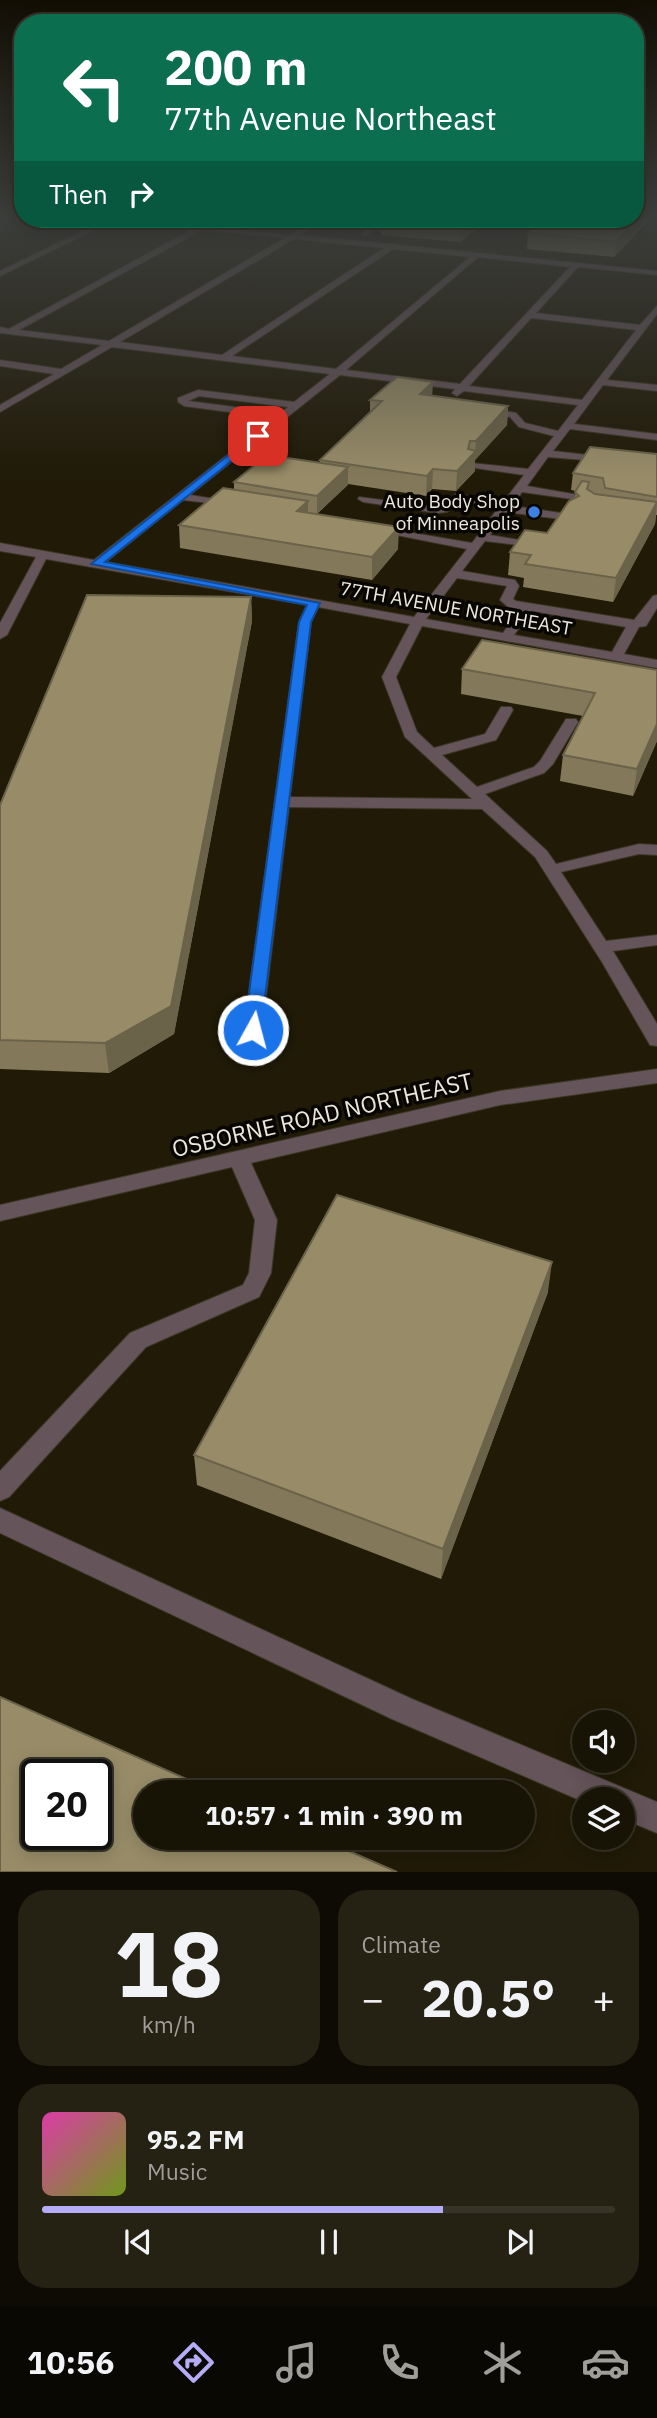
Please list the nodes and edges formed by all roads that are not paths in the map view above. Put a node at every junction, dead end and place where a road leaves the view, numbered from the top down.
1 (60, 304) edge
2 (175, 304) edge
3 (304, 304) edge
4 (418, 304) edge
5 (538, 304) edge
6 (657, 308) edge
7 (528, 315) junction
8 (642, 328) junction
9 (0, 330) edge
10 (11, 331) junction
11 (109, 344) junction
12 (223, 358) junction
13 (0, 363) edge
14 (61, 372) junction
15 (338, 372) junction
16 (602, 382) junction
17 (461, 387) junction
18 (657, 388) edge
19 (587, 403) junction
20 (296, 405) junction
21 (464, 405) edge
22 (476, 407) edge
23 (0, 409) edge
24 (283, 416) junction
25 (566, 430) junction
26 (657, 437) edge
27 (547, 454) junction
28 (619, 460) edge
29 (475, 465) edge
30 (533, 473) junction
31 (521, 488) junction
32 (182, 497) junction
33 (363, 499) dead end
34 (603, 505) edge
35 (243, 506) edge
36 (507, 506) junction
37 (568, 517) edge
38 (366, 527) edge
39 (480, 542) junction
40 (0, 547) edge
41 (543, 547) edge
42 (43, 554) junction
43 (96, 564) junction
44 (456, 574) junction
45 (657, 599) edge
46 (314, 603) junction
47 (528, 607) junction
48 (418, 621) junction
49 (634, 624) junction
50 (0, 635) edge
51 (506, 637) junction
52 (616, 656) junction
53 (657, 664) edge
54 (506, 710) dead end
55 (571, 722) dead end
56 (432, 754) junction
57 (474, 793) junction
58 (282, 802) junction
59 (486, 804) junction
60 (657, 850) edge
61 (551, 870) junction
62 (657, 940) edge
63 (601, 947) junction
64 (253, 1030) dead end
65 (657, 1040) edge
66 (657, 1076) edge
67 (238, 1157) junction
68 (0, 1213) edge
69 (0, 1489) edge
70 (0, 1520) edge
71 (585, 1787) edge
72 (635, 1808) edge
73 (657, 1818) edge

1 - 10 street
2 - 11 street
3 - 12 street
4 - 15 street
5 - 7 street
6 - 8 street
7 - 8 street
7 - 17 street
8 - 16 street
9 - 10 street
10 - 11 street
11 - 12 street
11 - 14 street
12 - 15 street
13 - 14 street
14 - 23 street
15 - 17 street
15 - 20 street
16 - 18 street
16 - 19 street
17 - 19 street
17 - 21 street
19 - 25 street
20 - 24 street
20 - 24 street
22 - 25 street
24 - 32 street
25 - 26 street
25 - 27 street
27 - 28 street
27 - 30 street
29 - 30 street
30 - 31 street
31 - 34 street
31 - 36 street
32 - 35 street
32 - 43 street
33 - 36 street
36 - 37 street
36 - 39 street
38 - 39 street
39 - 41 street
39 - 44 street
40 - 42 street, 77TH AVENUE NORTHEAST
42 - 43 street, 77TH AVENUE NORTHEAST
42 - 50 street
43 - 46 street, 77TH AVENUE NORTHEAST
44 - 47 street
44 - 48 street
45 - 49 street
46 - 48 street, 77TH AVENUE NORTHEAST
46 - 58 street
47 - 49 street
47 - 51 street
48 - 51 street, 77TH AVENUE NORTHEAST
48 - 56 street
49 - 52 street
51 - 52 street, 77TH AVENUE NORTHEAST
52 - 53 street, 77TH AVENUE NORTHEAST
54 - 56 street
55 - 57 street
56 - 57 street
57 - 59 street
58 - 59 street
58 - 64 street
59 - 61 street
60 - 61 street
61 - 63 street
62 - 63 street
63 - 65 street
66 - 67 street, OSBORNE ROAD NORTHEAST
67 - 68 street, OSBORNE ROAD NORTHEAST
67 - 69 street
70 - 71 street
72 - 73 street

